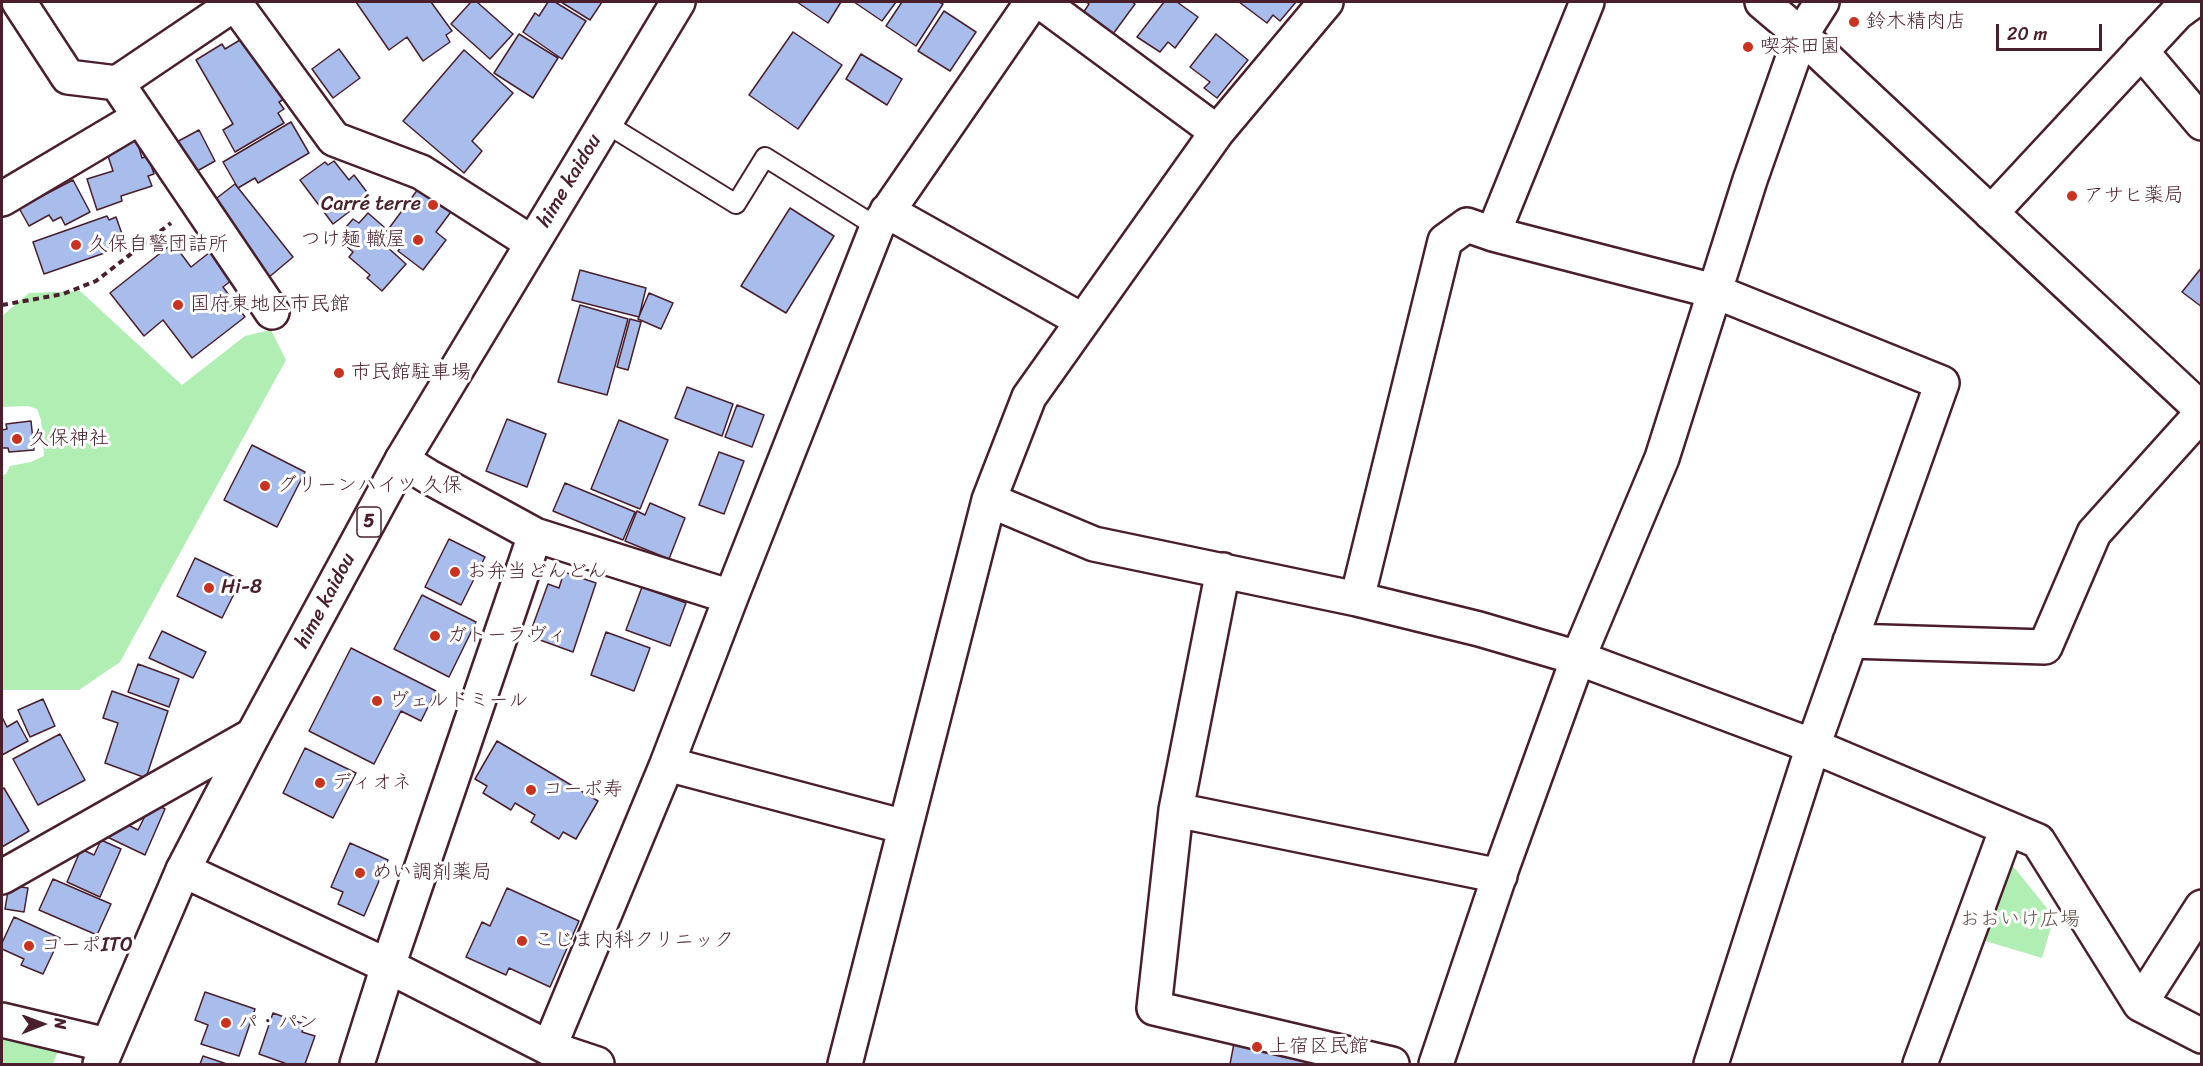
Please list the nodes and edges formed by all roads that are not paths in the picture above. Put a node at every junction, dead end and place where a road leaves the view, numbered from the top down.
1 (19, 2) edge
2 (235, 2) edge
3 (678, 2) edge
4 (1032, 2) edge
5 (1041, 2) edge
6 (1326, 2) edge
7 (1587, 2) edge
8 (1762, 2) edge
9 (1822, 2) edge
10 (2192, 2) edge
11 (1801, 35) junction
12 (2141, 51) junction
13 (117, 83) junction
14 (140, 117) junction
15 (605, 123) junction
16 (2202, 123) edge
17 (1218, 132) junction
18 (2, 200) edge
19 (1991, 213) junction
20 (882, 219) junction
21 (1493, 234) junction
22 (532, 243) junction
23 (1714, 291) junction
24 (272, 312) dead end
25 (1083, 321) junction
26 (2202, 412) edge
27 (402, 460) junction
28 (989, 500) junction
29 (535, 535) junction
30 (1223, 570) junction
31 (731, 597) junction
32 (1357, 599) junction
33 (1850, 642) junction
34 (1578, 658) junction
35 (253, 735) junction
36 (1813, 746) junction
37 (667, 764) junction
38 (1176, 810) junction
39 (905, 827) junction
40 (2007, 828) junction
41 (183, 870) junction
42 (1500, 876) junction
43 (2, 877) edge
44 (2202, 907) edge
45 (388, 966) junction
46 (2140, 1004) junction
47 (2, 1020) edge
48 (2202, 1036) edge
49 (549, 1048) junction
50 (103, 1055) edge
51 (357, 1065) edge
52 (597, 1065) edge
53 (845, 1065) edge
54 (1392, 1065) edge
55 (1436, 1065) edge
56 (1711, 1065) edge
57 (1920, 1065) edge

1 - 13 street
2 - 13 street
2 - 22 street
3 - 15 street, hime kaidou / 5
4 - 20 street
5 - 17 street
6 - 17 street
7 - 21 street
8 - 11 street
9 - 11 street
10 - 12 street
11 - 19 street
11 - 23 street
12 - 16 street
12 - 19 street
13 - 14 street
14 - 18 street
14 - 24 street
15 - 20 lane
15 - 22 street, hime kaidou / 5
17 - 25 street
19 - 26 street
20 - 25 street
20 - 31 street
21 - 23 street
21 - 32 street
22 - 27 street, hime kaidou / 5
23 - 33 street
23 - 34 street
25 - 28 street
26 - 33 street
27 - 29 street
27 - 35 street, hime kaidou / 5
28 - 30 street
28 - 39 street
29 - 31 street
29 - 45 street
30 - 32 street
30 - 38 street
31 - 37 street
32 - 34 street
33 - 36 street
34 - 36 street
34 - 42 street
35 - 41 street, hime kaidou / 5
35 - 43 street
36 - 40 street
36 - 56 street
37 - 39 street
37 - 49 street
38 - 42 street
38 - 54 street
39 - 53 street
40 - 46 street
40 - 57 street
41 - 45 street
41 - 50 street, hime kaidou / 5
42 - 55 street
44 - 46 street
45 - 49 street
45 - 51 street
46 - 48 street
47 - 50 street
49 - 52 street

